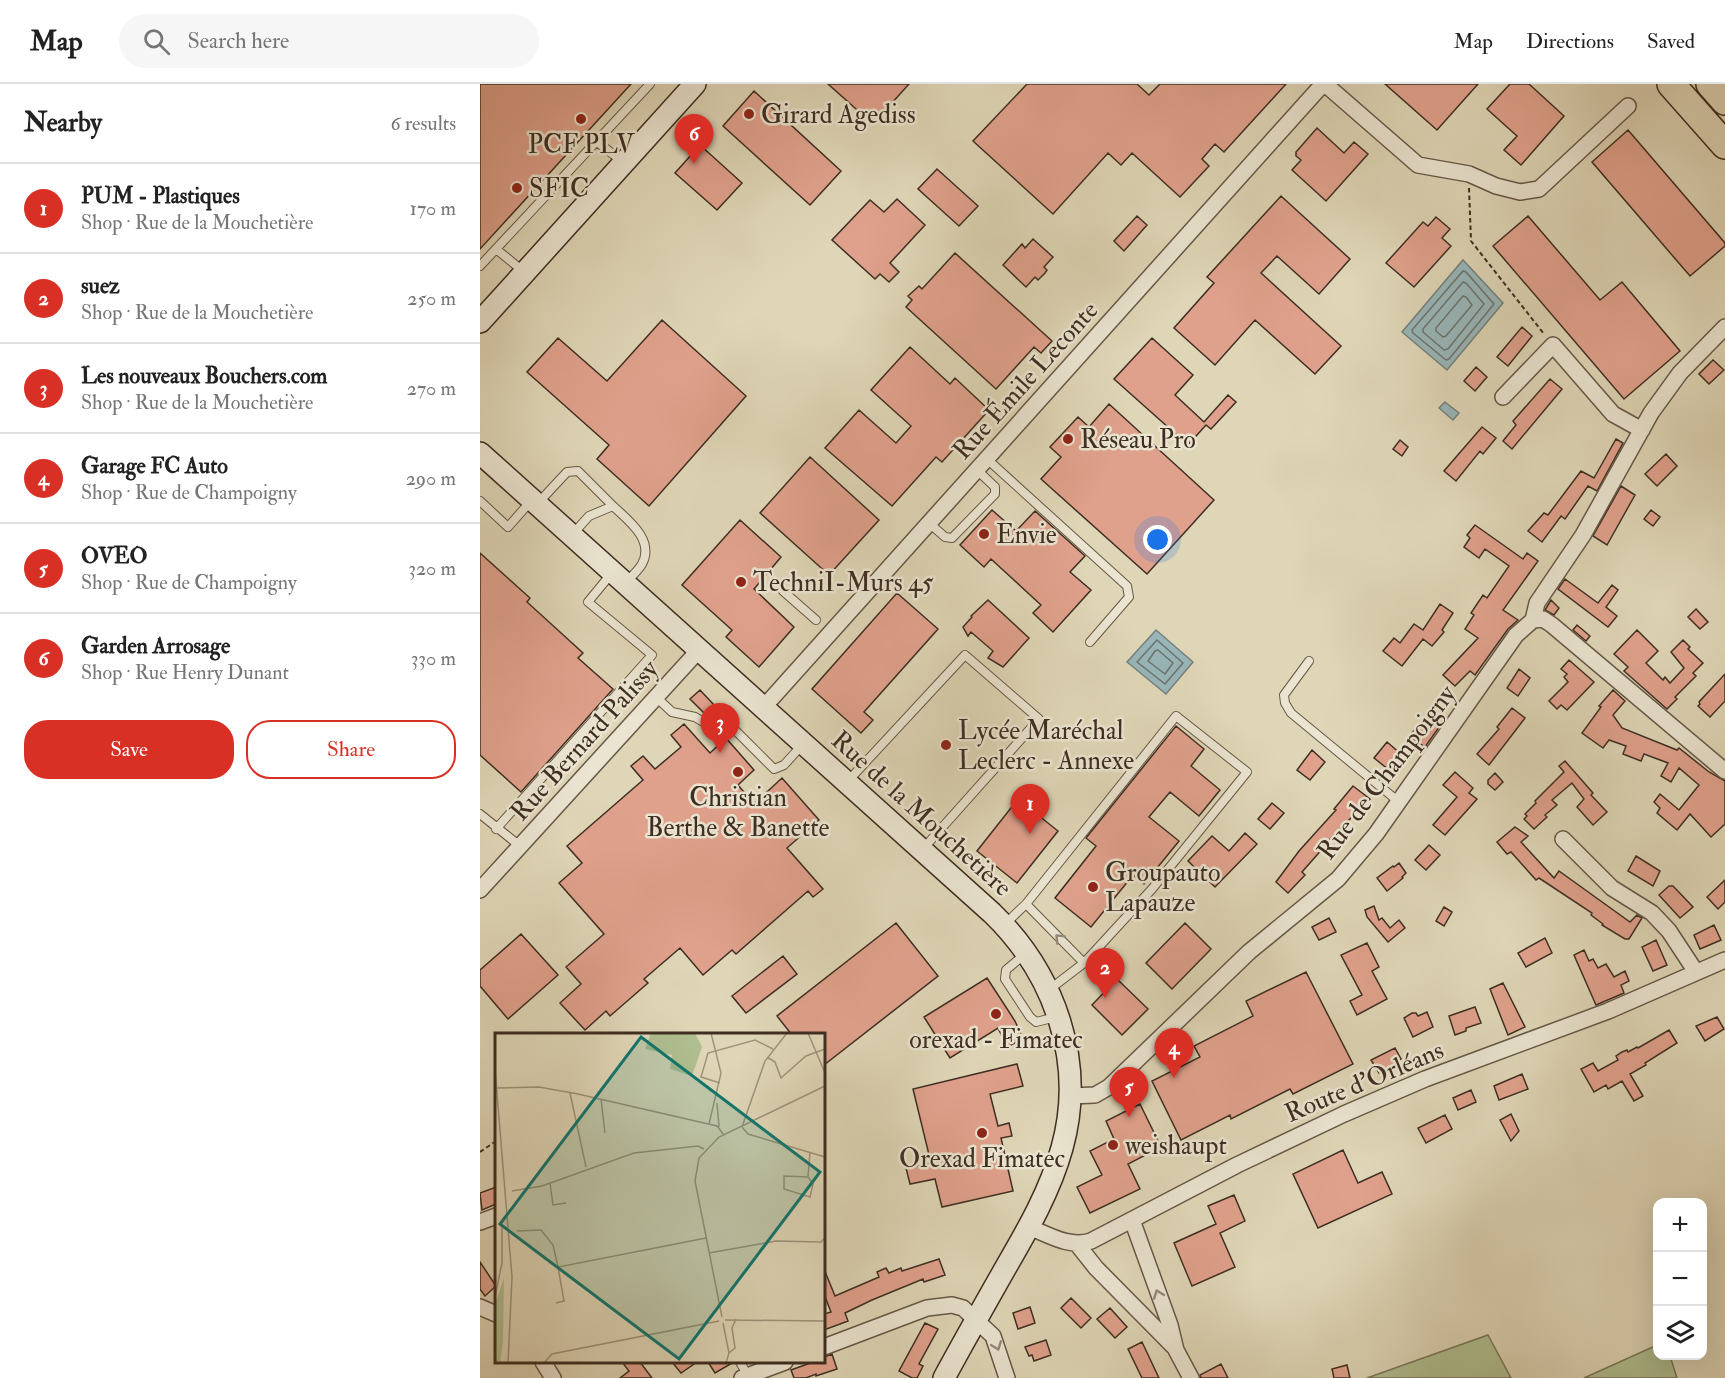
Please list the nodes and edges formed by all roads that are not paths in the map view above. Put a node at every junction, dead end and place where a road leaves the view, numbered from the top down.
1 (650, 84) edge
2 (695, 84) edge
3 (1324, 84) edge
4 (1671, 84) edge
5 (1628, 106) dead end
6 (596, 141) junction
7 (1725, 145) edge
8 (624, 163) junction
9 (495, 249) junction
10 (480, 266) edge
11 (525, 272) junction
12 (480, 322) edge
13 (1725, 327) edge
14 (1503, 397) dead end
15 (1642, 430) junction
16 (480, 453) edge
17 (982, 464) junction
18 (480, 501) edge
19 (535, 502) junction
20 (613, 506) junction
21 (929, 523) junction
22 (572, 535) junction
23 (619, 578) junction
24 (783, 591) dead end
25 (816, 620) dead end
26 (1533, 620) junction
27 (1090, 642) dead end
28 (699, 650) junction
29 (1309, 661) dead end
30 (656, 697) junction
31 (764, 708) junction
32 (804, 743) junction
33 (1725, 771) edge
34 (847, 783) junction
35 (1399, 801) junction
36 (480, 814) edge
37 (496, 829) junction
38 (1563, 839) dead end
39 (520, 846) junction
40 (922, 850) junction
41 (480, 890) edge
42 (1026, 904) junction
43 (1005, 925) junction
44 (1027, 953) junction
45 (1725, 960) edge
46 (1084, 963) junction
47 (1696, 972) junction
48 (1048, 990) junction
49 (1059, 1016) junction
50 (1070, 1096) junction
51 (495, 1216) edge
52 (1131, 1220) junction
53 (480, 1222) edge
54 (1029, 1227) junction
55 (1077, 1244) junction
56 (480, 1307) edge
57 (495, 1314) edge
58 (976, 1320) junction
59 (825, 1347) edge
60 (1176, 1350) junction
61 (544, 1363) edge
62 (782, 1363) edge
63 (745, 1377) edge
64 (554, 1378) edge
65 (944, 1378) edge
66 (1007, 1378) edge
67 (1191, 1378) edge

1 - 6 lane
2 - 8 street
3 - 5 street
3 - 17 street, Rue Émile Leconte
4 - 7 highway
6 - 8 lane
6 - 9 lane
8 - 11 street
9 - 10 lane
9 - 11 lane
11 - 12 street
13 - 15 street, Rue de Champoigny
14 - 15 street
15 - 26 street, Rue de Champoigny
16 - 19 street, Rue de la Mouchetière
17 - 21 street, Rue Émile Leconte
17 - 21 lane
17 - 27 lane
18 - 19 lane
19 - 20 lane
19 - 22 street, Rue de la Mouchetière
20 - 22 lane
20 - 23 lane
21 - 31 street, Rue Émile Leconte
22 - 23 street, Rue de la Mouchetière
23 - 28 street, Rue de la Mouchetière
23 - 37 lane
24 - 25 lane
26 - 33 street
26 - 35 street, Rue de Champoigny
28 - 30 street, Rue Bernard Palissy
28 - 31 street, Rue de la Mouchetière
29 - 35 lane
30 - 32 lane
30 - 39 street, Rue Bernard Palissy
31 - 32 street, Rue de la Mouchetière
32 - 34 street, Rue de la Mouchetière
34 - 40 street, Rue de la Mouchetière
34 - 40 lane
35 - 50 street, Rue de Champoigny
36 - 37 lane
37 - 39 lane
38 - 47 street
39 - 41 street, Rue Bernard Palissy
40 - 43 street, Rue de la Mouchetière
42 - 43 lane
46 -> 42 lane
42 - 46 lane
43 - 44 street, Rue de la Mouchetière
44 - 48 street, Rue de la Mouchetière
44 - 49 lane
45 - 47 street, Route d'Orléans
46 - 48 lane
47 - 52 street, Route d'Orléans
48 - 49 street, Rue de la Mouchetière
49 - 50 street, Rue de la Mouchetière
50 - 54 street, Rue de la Mouchetière
51 - 53 street
52 - 55 street, Route d'Orléans
60 -> 52 street
54 - 55 street
54 - 58 street, Rue de la Mouchetière
55 - 60 street
56 - 57 street
58 - 59 street
58 - 65 street, Rue de la Mouchetière
58 -> 66 street
60 - 67 street
61 - 64 street
62 - 63 street

